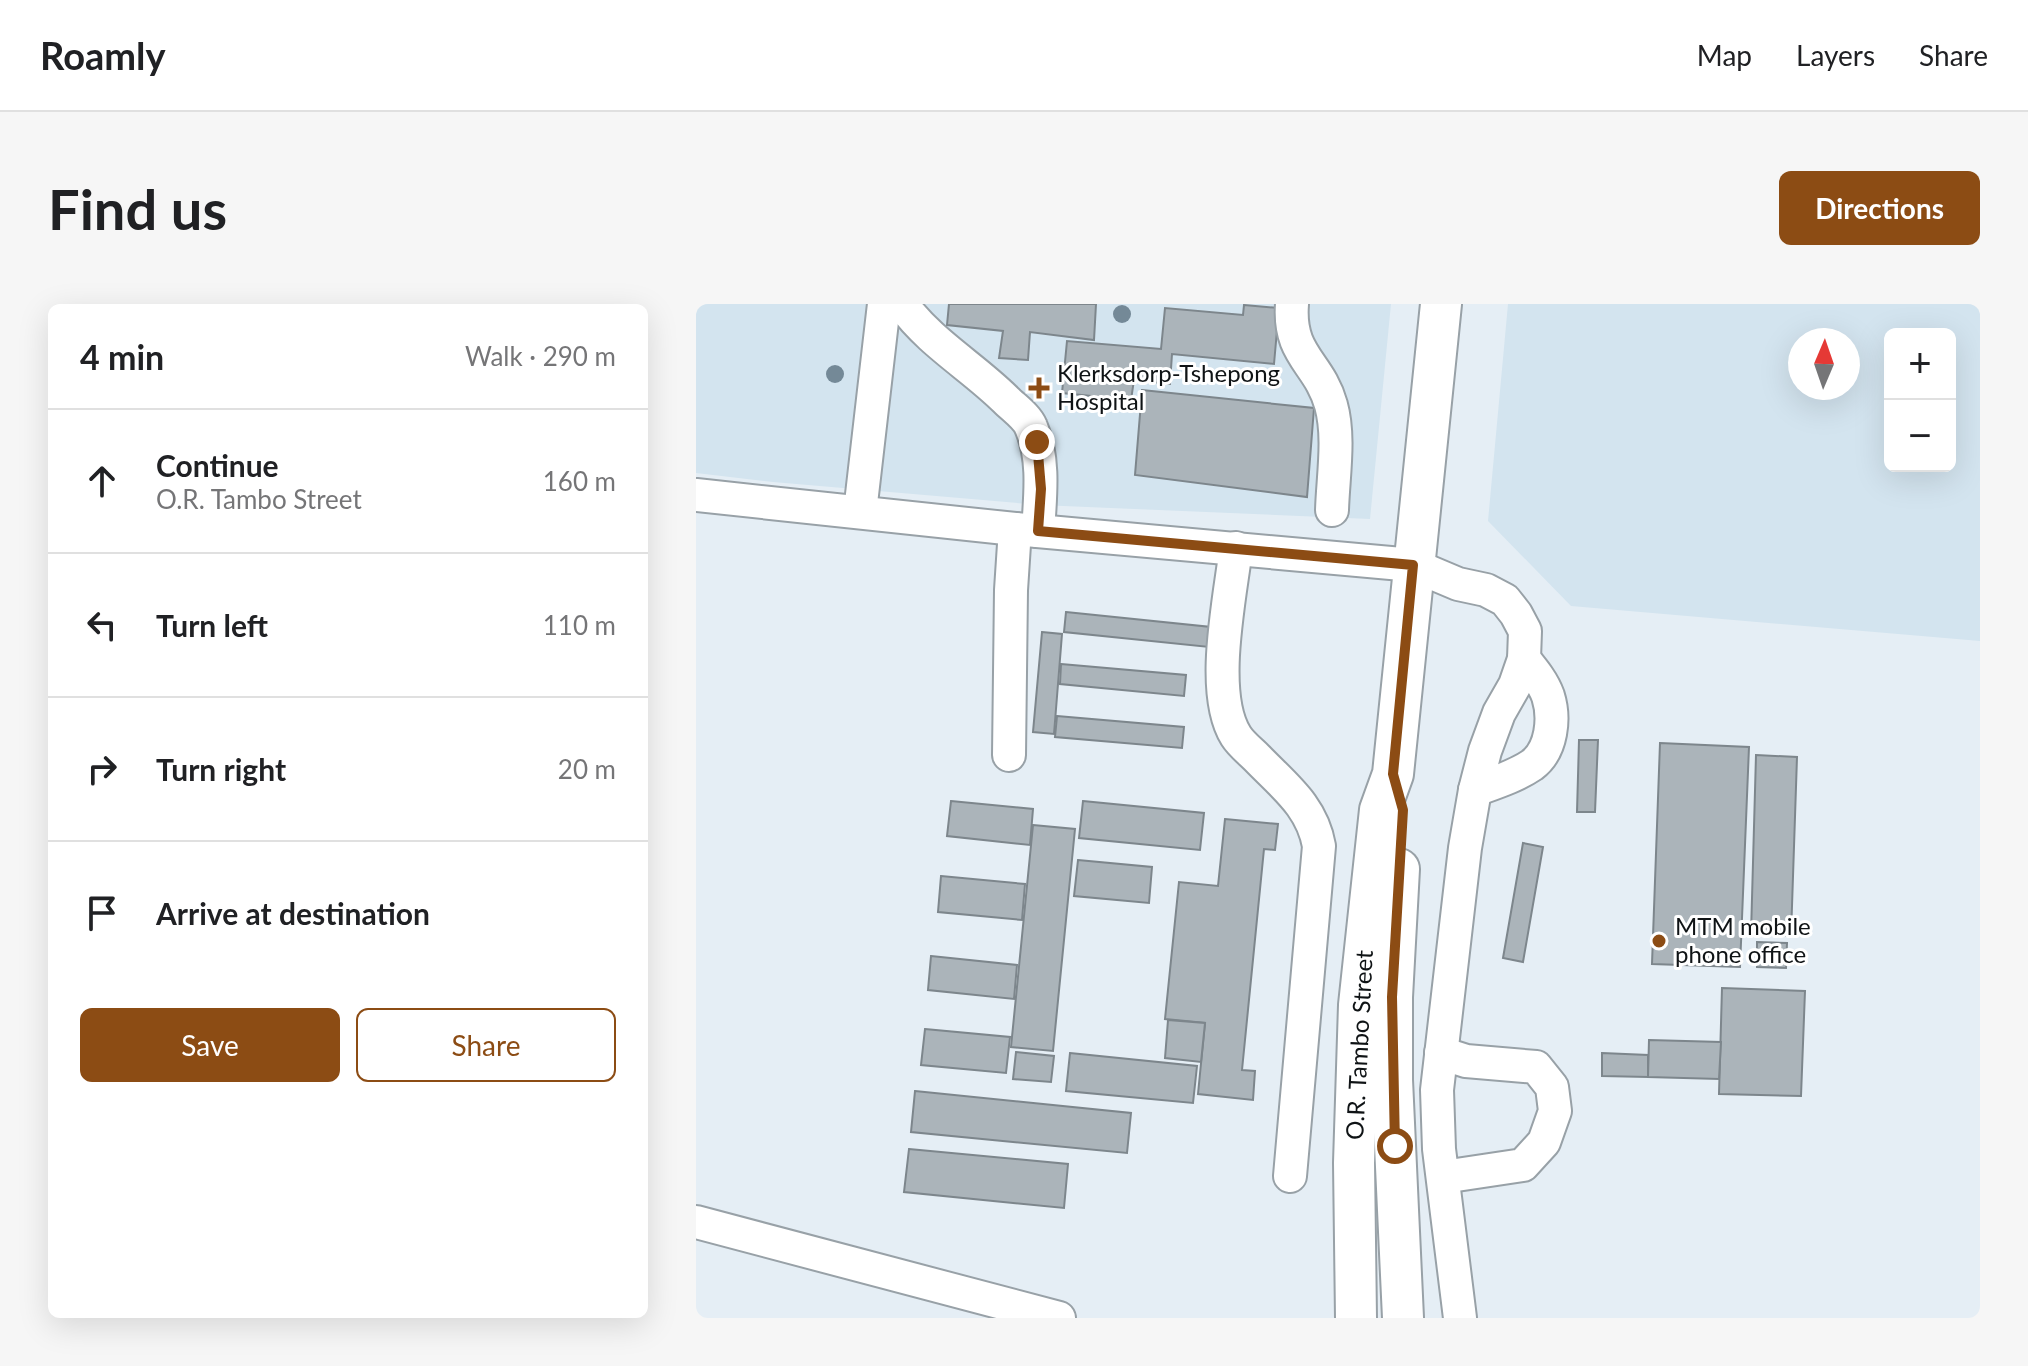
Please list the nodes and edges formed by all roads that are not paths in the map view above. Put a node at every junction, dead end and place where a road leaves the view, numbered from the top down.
1 (884, 304) edge
2 (902, 304) edge
3 (1292, 304) edge
4 (1441, 304) edge
5 (696, 495) edge
6 (1332, 510) dead end
7 (860, 512) junction
8 (1027, 530) junction
9 (1236, 548) junction
10 (1413, 565) junction
11 (1524, 659) junction
12 (1009, 755) dead end
13 (1393, 774) junction
14 (1475, 790) junction
15 (1441, 1053) junction
16 (1290, 1176) dead end
17 (1443, 1177) junction
18 (696, 1222) edge
19 (1355, 1316) edge
20 (1059, 1318) edge
21 (1403, 1318) edge
22 (1460, 1318) edge

1 - 7 street
2 - 8 street
3 - 6 street
4 - 10 main road, O.R. Tambo Street
5 - 7 street
7 - 8 street
8 - 9 street
8 - 12 street
9 - 10 street
9 - 16 street
10 - 11 street
10 - 13 main road, O.R. Tambo Street
11 - 14 street
11 - 14 street
13 - 19 main road, O.R. Tambo Street
13 - 21 main road, O.R. Tambo Street
14 - 15 street
15 - 17 street
15 - 17 street
17 - 22 street
18 - 20 street

